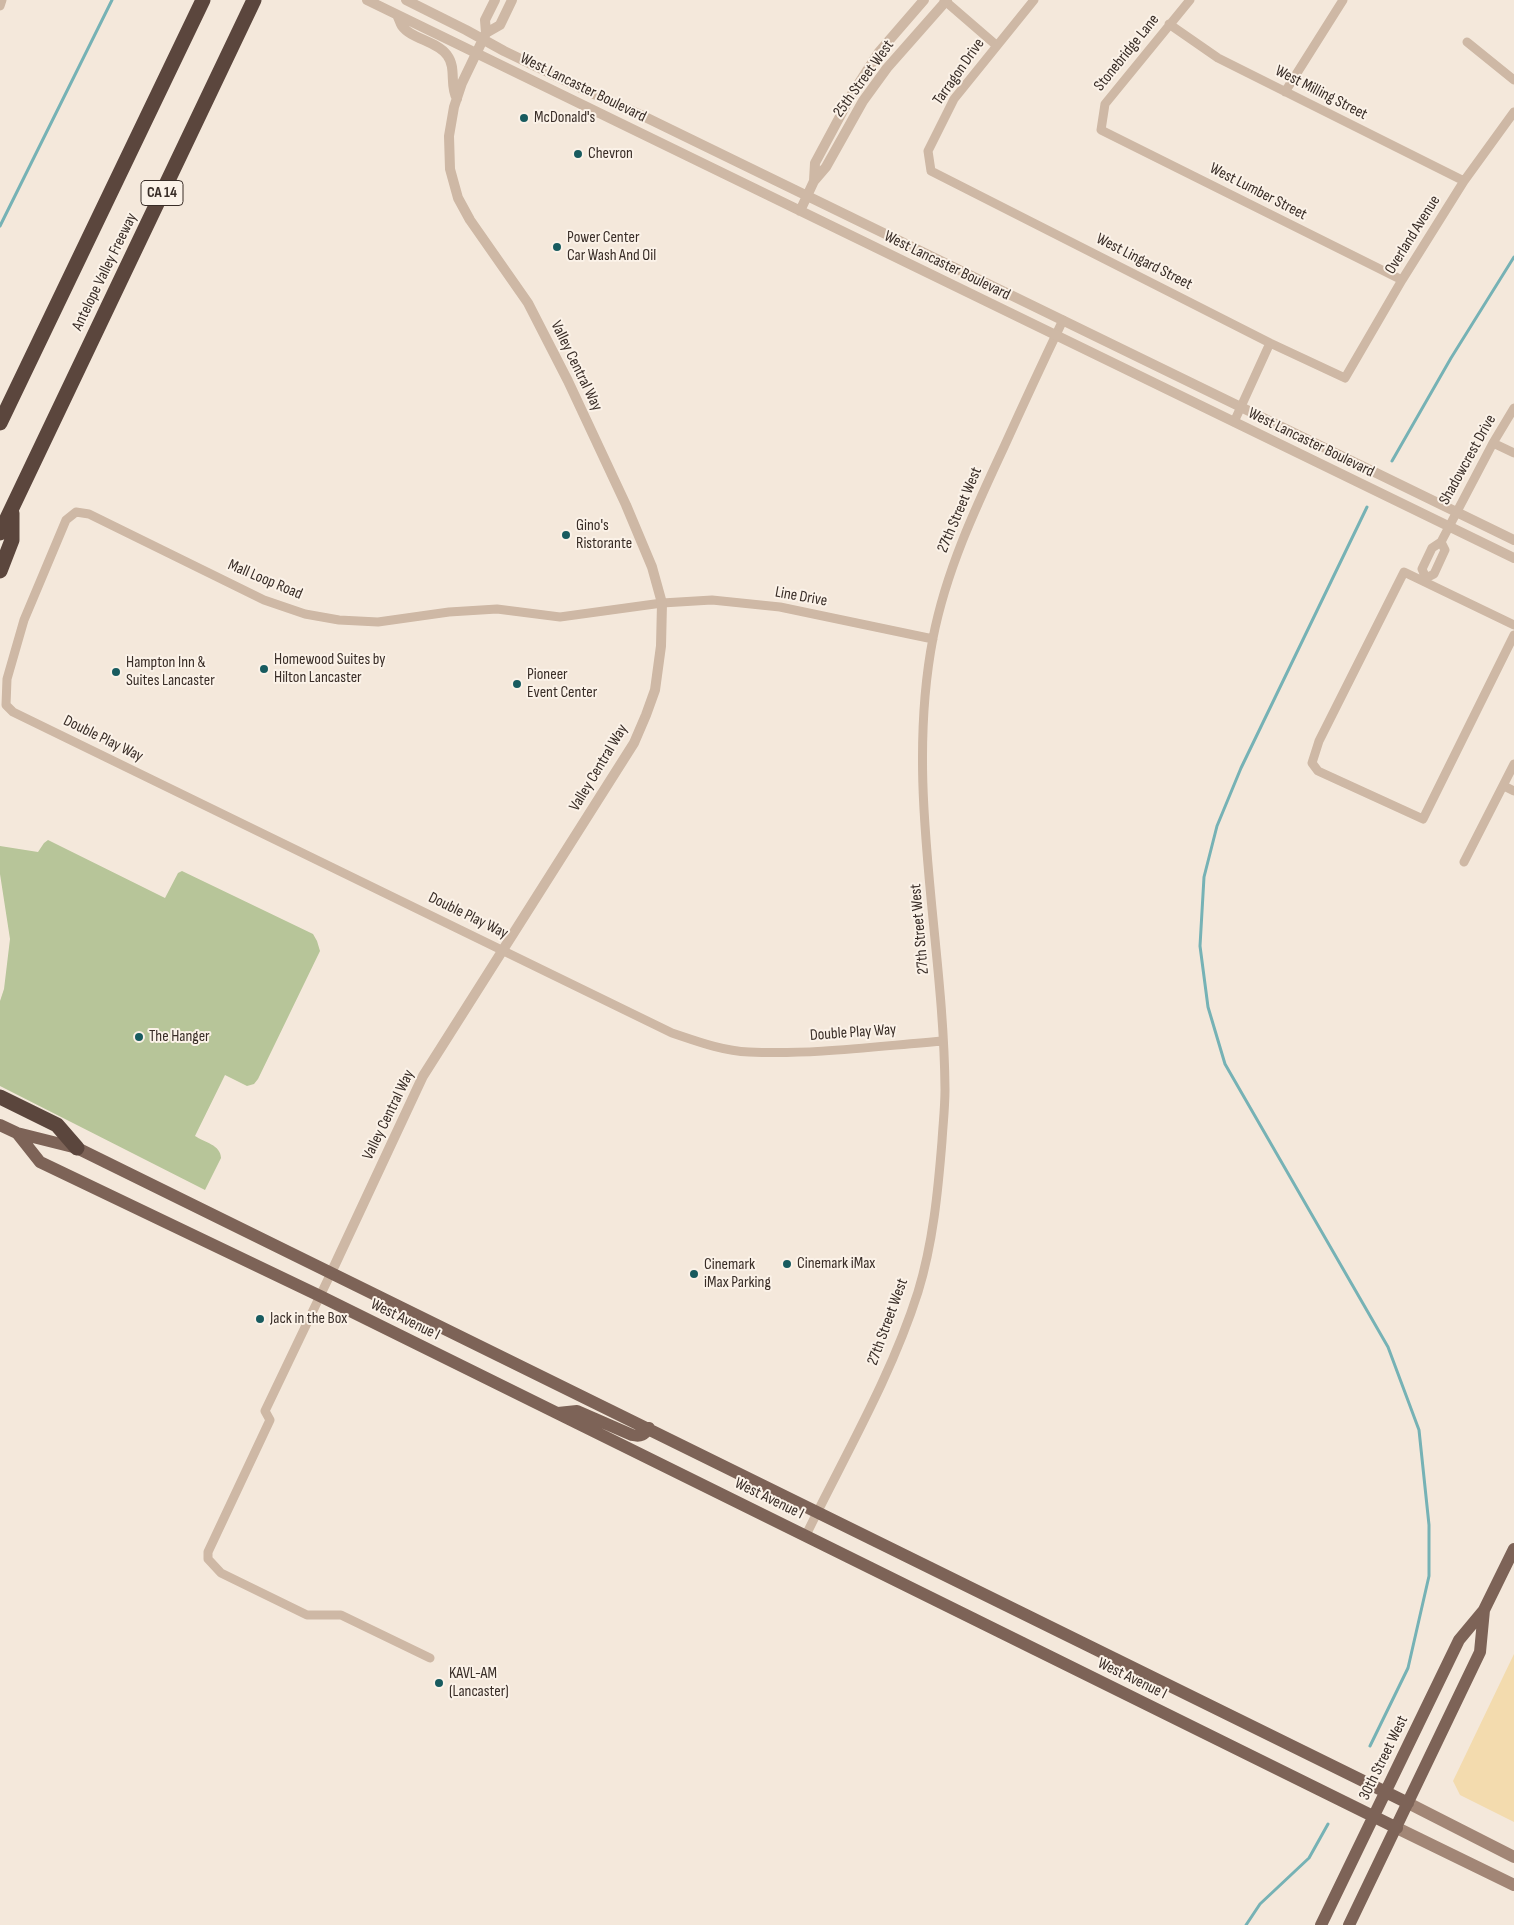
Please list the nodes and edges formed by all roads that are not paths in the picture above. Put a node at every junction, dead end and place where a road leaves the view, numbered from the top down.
1 (2, 0) edge
2 (203, 0) edge
3 (254, 0) edge
4 (367, 0) edge
5 (406, 0) edge
6 (495, 0) edge
7 (512, 0) edge
8 (924, 0) edge
9 (945, 0) edge
10 (1034, 0) edge
11 (1190, 0) edge
12 (1344, 0) edge
13 (0, 6) edge
14 (397, 15) junction
15 (1169, 24) junction
16 (484, 36) junction
17 (1467, 42) dead end
18 (996, 45) junction
19 (476, 53) junction
20 (1514, 80) edge
21 (1285, 92) junction
22 (456, 99) junction
23 (1514, 112) edge
24 (1101, 130) joint
25 (932, 171) joint
26 (814, 181) junction
27 (1464, 181) junction
28 (807, 196) junction
29 (800, 211) junction
30 (1402, 280) junction
31 (1063, 320) junction
32 (1056, 336) junction
33 (1270, 343) junction
34 (1345, 378) joint
35 (1241, 407) junction
36 (1514, 408) edge
37 (1234, 422) junction
38 (0, 423) edge
39 (1493, 443) junction
40 (1514, 453) edge
41 (12, 508) junction
42 (1456, 512) junction
43 (1450, 526) junction
44 (0, 533) edge
45 (1514, 540) edge
46 (1514, 558) edge
47 (0, 571) edge
48 (1425, 580) junction
49 (662, 603) junction
50 (1514, 625) edge
51 (1514, 636) edge
52 (933, 638) junction
53 (6, 705) joint
54 (1514, 764) edge
55 (1504, 786) junction
56 (1514, 791) edge
57 (1464, 862) dead end
58 (502, 950) junction
59 (943, 1042) junction
60 (0, 1097) edge
61 (0, 1125) edge
62 (17, 1133) junction
63 (77, 1148) junction
64 (331, 1273) junction
65 (320, 1296) junction
66 (558, 1413) junction
67 (649, 1428) junction
68 (817, 1512) junction
69 (806, 1535) junction
70 (1514, 1549) edge
71 (1484, 1610) junction
72 (430, 1658) dead end
73 (1386, 1792) junction
74 (1408, 1803) junction
75 (1374, 1817) junction
76 (1397, 1828) junction
77 (1514, 1856) edge
78 (1514, 1885) edge
79 (1321, 1925) edge
80 (1349, 1925) edge

1 - 13 street
2 - 38 highway, Antelope Valley Freeway / CA 14
3 - 41 highway, Antelope Valley Freeway / CA 14
4 - 14 street, West Lancaster Boulevard
5 - 16 street, West Lancaster Boulevard
6 - 16 street, Valley Central Way
7 - 16 street, Valley Central Way
8 - 26 street, 25th Street West
9 - 18 street
9 - 26 street, 25th Street West
10 - 18 street, Tarragon Drive
11 - 15 street, Stonebridge Lane
12 - 21 street
14 - 19 street, West Lancaster Boulevard
14 - 22 street
15 - 21 street, West Milling Street
15 - 24 street, Stonebridge Lane
16 - 19 street, Valley Central Way
16 - 28 street, West Lancaster Boulevard
17 - 20 street
18 - 25 street, Tarragon Drive
19 - 22 street, Valley Central Way
19 - 29 street, West Lancaster Boulevard
21 - 27 street, West Milling Street
22 - 49 street, Valley Central Way
23 - 27 street, Overland Avenue
24 - 30 street, West Lumber Street
25 - 33 street, West Lingard Street
26 - 28 street, 25th Street West
27 - 30 street, Overland Avenue
28 - 29 street, 25th Street West
28 - 31 street, West Lancaster Boulevard
29 - 32 street, West Lancaster Boulevard
30 - 34 street, Overland Avenue
31 - 32 street, 27th Street West
31 - 35 street, West Lancaster Boulevard
32 - 37 street, West Lancaster Boulevard
32 - 52 street, 27th Street West
33 - 34 street, West Lingard Street
33 - 35 street
35 - 37 street
35 - 42 street, West Lancaster Boulevard
36 - 39 street, Shadowcrest Drive
37 - 43 street, West Lancaster Boulevard
39 - 40 street
39 - 42 street, Shadowcrest Drive
41 - 44 highway, Antelope Valley Freeway / CA 14
41 - 47 highway
42 - 43 street, Shadowcrest Drive
42 - 45 street, West Lancaster Boulevard
43 - 46 street, West Lancaster Boulevard
43 - 48 street, Shadowcrest Drive
48 - 50 street
48 - 51 street
49 - 52 street, Line Drive
49 - 53 street, Mall Loop Road
49 - 58 street, Valley Central Way
52 - 59 street, 27th Street West
53 - 58 street, Double Play Way
54 - 55 street
55 - 56 street
55 - 57 street
58 - 59 street, Double Play Way
58 - 64 street, Valley Central Way
59 - 68 street, 27th Street West
60 - 63 highway
61 - 62 main road, West Avenue I
62 - 63 main road, West Avenue I
62 - 65 main road, West Avenue I
63 - 64 main road, West Avenue I
64 - 65 street
64 - 67 main road, West Avenue I
65 - 66 main road, West Avenue I
65 - 72 street
66 - 67 main road
66 - 69 main road, West Avenue I
67 - 68 main road, West Avenue I
68 - 69 street, 27th Street West
68 - 73 main road, West Avenue I
69 - 75 main road, West Avenue I
70 - 71 main road, 30th Street West
71 - 73 main road, 30th Street West
71 - 74 main road, 30th Street West
73 - 74 main road, West Avenue I
73 - 75 main road, 30th Street West
74 - 76 main road, 30th Street West
74 - 77 main road, West Avenue I
75 - 76 main road, West Avenue I
75 - 79 main road, 30th Street West
76 - 78 main road, West Avenue I
76 - 80 main road, 30th Street West

